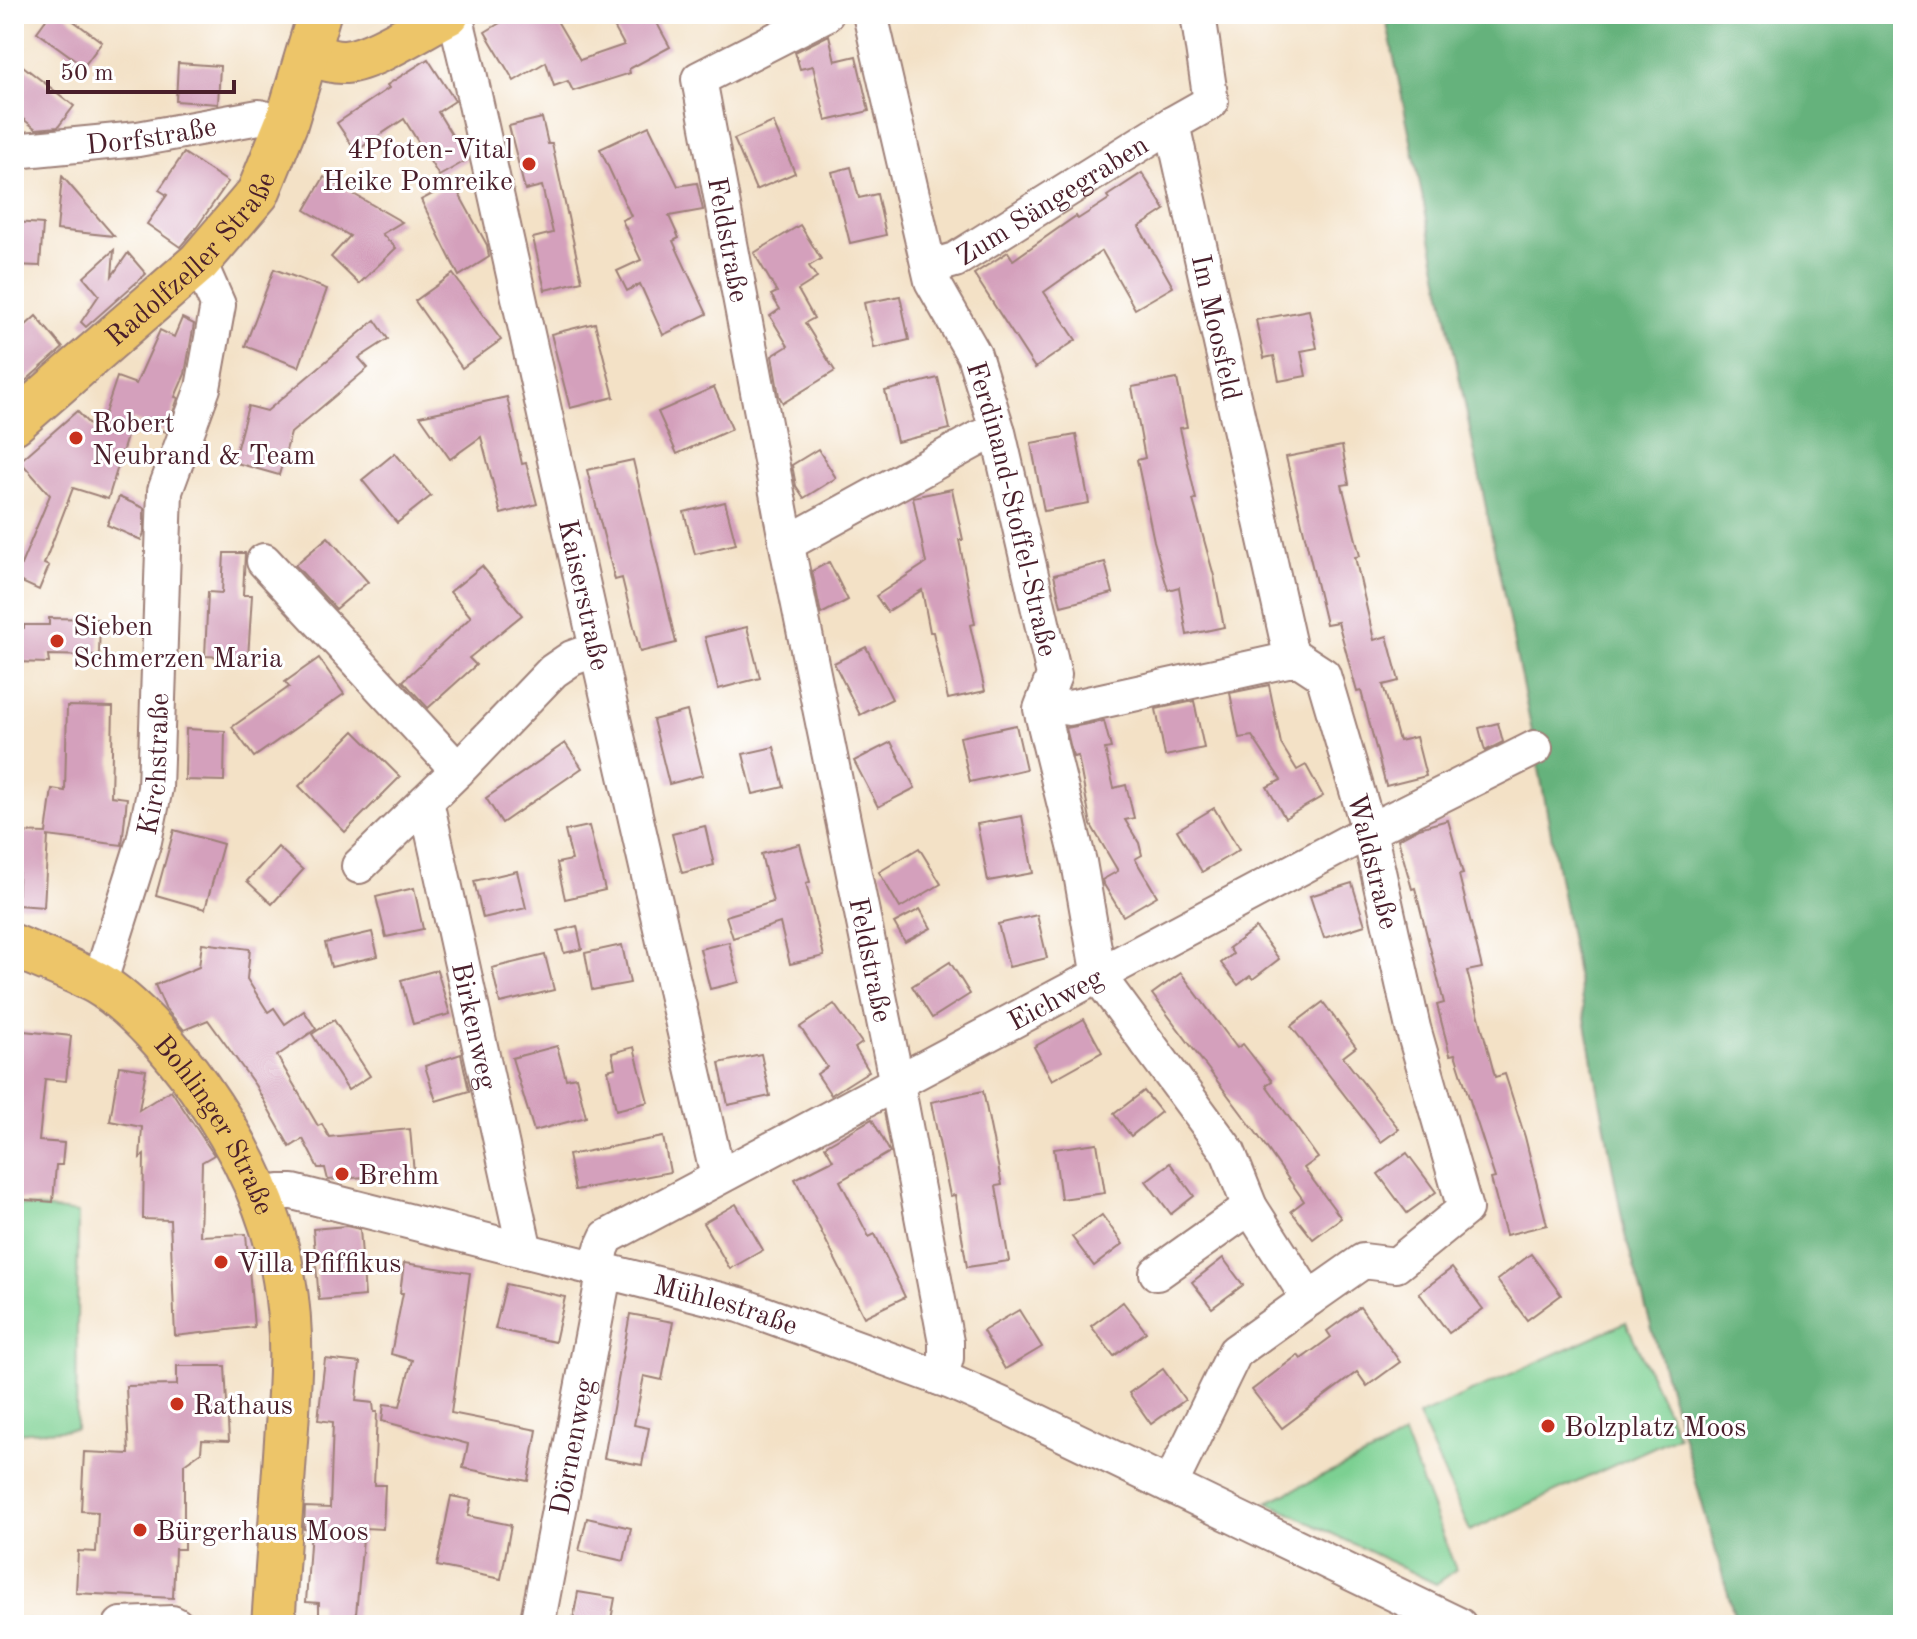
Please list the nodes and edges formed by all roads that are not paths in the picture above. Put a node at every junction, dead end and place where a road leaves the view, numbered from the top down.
1 (450, 14) edge
2 (826, 14) edge
3 (870, 14) edge
4 (1198, 14) edge
5 (314, 34) edge
6 (286, 124) junction
7 (1172, 124) junction
8 (14, 151) edge
9 (199, 262) junction
10 (930, 267) junction
11 (14, 423) edge
12 (998, 432) junction
13 (786, 540) junction
14 (264, 561) dead end
15 (597, 649) junction
16 (1292, 660) junction
17 (1043, 704) junction
18 (1535, 748) dead end
19 (458, 770) junction
20 (426, 801) junction
21 (1369, 831) junction
22 (359, 866) dead end
23 (14, 946) edge
24 (1099, 977) junction
25 (99, 984) junction
26 (897, 1084) junction
27 (718, 1177) junction
28 (262, 1200) junction
29 (1250, 1207) junction
30 (525, 1251) junction
31 (602, 1268) junction
32 (1157, 1273) dead end
33 (1309, 1299) junction
34 (940, 1378) junction
35 (1170, 1485) junction
36 (121, 1625) edge
37 (176, 1625) edge
38 (273, 1625) edge
39 (537, 1625) edge
40 (1459, 1625) edge

1 - 5 main road
1 - 15 street, Kaiserstraße
2 - 13 street, Feldstraße
3 - 10 street, Ferdinand-Stoffel-Straße
4 - 7 street
5 - 6 main road, Radolfzeller Straße
6 - 8 street, Dorfstraße
6 - 9 main road, Radolfzeller Straße
7 - 10 street, Zum Sängegraben
7 - 16 street, Im Moosfeld
9 - 11 main road, Radolfzeller Straße
9 - 25 street, Kirchstraße
10 - 12 street, Ferdinand-Stoffel-Straße
12 - 13 street
12 - 17 street, Ferdinand-Stoffel-Straße
13 - 26 street, Feldstraße
14 - 19 street
15 - 19 street
15 - 27 street, Kaiserstraße
16 - 17 street
16 - 21 street, Waldstraße
17 - 24 street, Ferdinand-Stoffel-Straße
18 - 21 street, Eichweg
19 - 20 street
20 - 22 street
20 - 30 street, Birkenweg
21 - 24 street, Eichweg
21 - 33 street, Waldstraße
23 - 25 main road, Bohlinger Straße
24 - 26 street, Eichweg
24 - 29 street, Ferdinand-Stoffel-Straße
25 - 28 main road, Bohlinger Straße
26 - 27 street, Eichweg
26 - 34 street, Feldstraße
27 - 31 street, Eichweg
28 - 30 street, Mühlestraße
28 - 38 main road, Bohlinger Straße
29 - 32 street
29 - 33 street, Ferdinand-Stoffel-Straße
30 - 31 street, Mühlestraße
31 - 34 street, Mühlestraße
31 - 39 street, Dörnenweg
33 - 35 street
34 - 35 street, Mühlestraße
35 - 40 street, Mühlestraße
36 - 37 street

